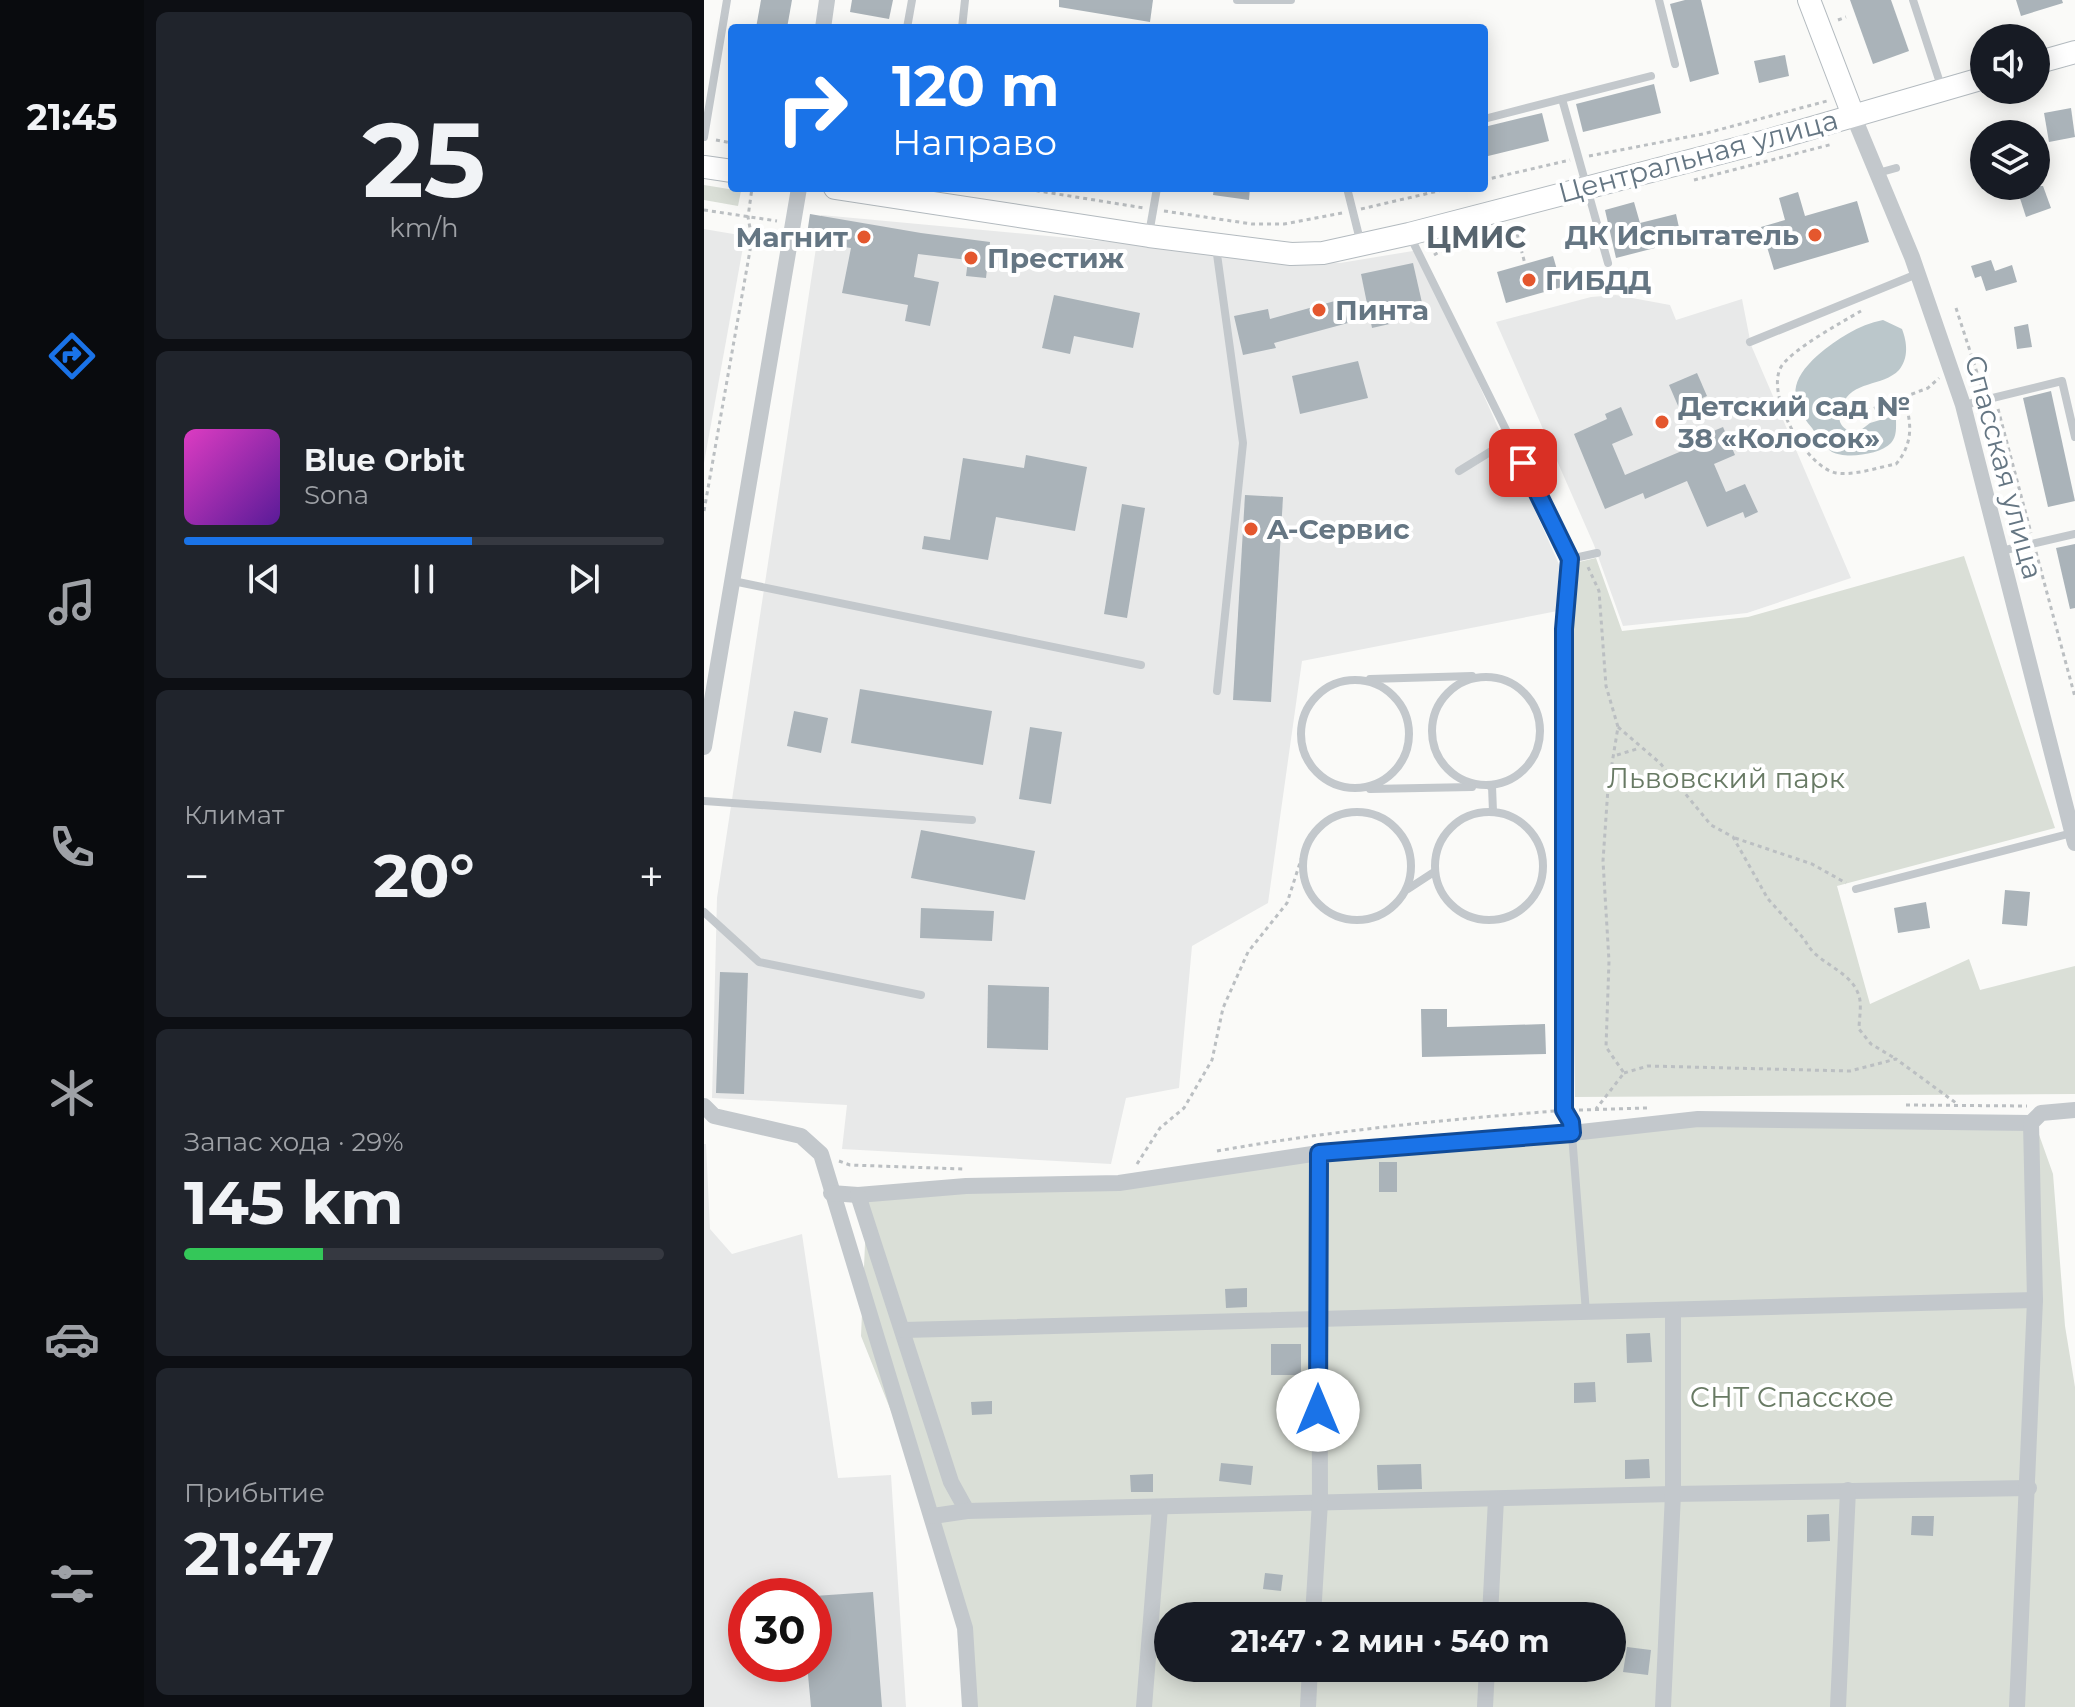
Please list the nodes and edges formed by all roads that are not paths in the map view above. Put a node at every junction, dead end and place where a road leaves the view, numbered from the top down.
1 (727, 0) edge
2 (827, 0) edge
3 (912, 0) edge
4 (965, 0) edge
5 (1237, 0) edge
6 (1291, 0) edge
7 (1659, 0) edge
8 (1809, 0) edge
9 (1913, 0) edge
10 (824, 24) edge
11 (908, 24) edge
12 (962, 24) edge
13 (2075, 52) edge
14 (2050, 59) edge
15 (1675, 64) dead end
16 (704, 70) edge
17 (715, 71) junction
18 (1651, 76) dead end
19 (1970, 82) edge
20 (1942, 90) junction
21 (1562, 99) junction
22 (1849, 106) junction
23 (1488, 118) edge
24 (704, 138) edge
25 (704, 167) edge
26 (1896, 168) dead end
27 (728, 170) edge
28 (1878, 173) junction
29 (1587, 187) junction
30 (798, 192) edge
31 (881, 192) edge
32 (1156, 192) edge
33 (1348, 192) edge
34 (1409, 234) junction
35 (1149, 236) junction
36 (1215, 245) junction
37 (1362, 245) junction
38 (1608, 263) dead end
39 (1918, 273) junction
40 (1750, 342) dead end
41 (1963, 405) junction
42 (2075, 437) edge
43 (1511, 439) junction
44 (1459, 471) dead end
45 (2075, 534) edge
46 (2000, 552) junction
47 (1597, 553) dead end
48 (1570, 559) junction
49 (732, 581) junction
50 (1141, 665) dead end
51 (1480, 676) junction
52 (1349, 679) junction
53 (1217, 691) dead end
54 (704, 747) edge
55 (1492, 786) junction
56 (1361, 789) junction
57 (704, 801) edge
58 (1493, 812) junction
59 (972, 820) dead end
60 (2073, 828) edge
61 (1434, 872) junction
62 (1408, 889) junction
63 (1856, 889) road end
64 (704, 912) edge
65 (921, 995) dead end
66 (704, 1106) edge
67 (2075, 1110) edge
68 (2031, 1123) junction
69 (1572, 1133) junction
70 (1319, 1153) junction
71 (831, 1193) junction
72 (858, 1195) junction
73 (2035, 1300) junction
74 (1673, 1311) junction
75 (1586, 1313) junction
76 (1317, 1317) junction
77 (904, 1330) junction
78 (2029, 1488) junction
79 (1848, 1490) junction
80 (1673, 1494) junction
81 (1496, 1499) junction
82 (1320, 1502) junction
83 (1160, 1507) junction
84 (967, 1511) junction
85 (933, 1516) junction
86 (1314, 1602) edge
87 (1491, 1602) edge
88 (1309, 1682) edge
89 (1486, 1682) edge
90 (970, 1707) edge
91 (1144, 1707) edge
92 (1308, 1707) edge
93 (1485, 1707) edge
94 (1663, 1707) edge
95 (1838, 1707) edge
96 (2017, 1707) edge

1 - 17 lane
2 - 10 street
3 - 11 lane
4 - 12 lane
5 - 6 lane
7 - 15 lane
8 - 22 street
9 - 20 lane
13 - 14 street
16 - 17 lane
17 - 24 lane
18 - 21 lane
19 - 20 street, Центральная улица
20 - 22 street, Центральная улица
21 - 23 lane
21 - 29 lane
22 - 28 street, Спасская улица
22 - 29 street, Центральная улица
25 - 27 street
26 - 28 lane
28 - 39 street, Спасская улица
29 - 34 street, Центральная улица
29 - 38 lane
30 - 49 street
31 - 35 street, Центральная улица
32 - 35 lane
33 - 37 lane
34 - 37 street, Центральная улица
34 - 43 lane
35 - 36 street, Центральная улица
36 - 37 street, Центральная улица
36 - 53 lane
39 - 40 lane
39 - 41 street, Спасская улица
41 - 42 lane
41 - 46 street, Спасская улица
43 - 44 lane
43 - 48 lane
45 - 46 lane
46 - 60 street, Спасская улица
47 - 48 lane
48 - 69 lane
49 - 50 lane
49 - 54 street
51 - 52 lane
51 - 55 lane
51 - 55 lane
52 - 56 lane
52 - 56 lane
55 - 56 lane
55 - 58 lane
57 - 59 lane
58 - 61 lane
58 - 61 lane
60 - 63 lane
61 - 62 lane
62 - 62 lane
64 - 65 lane
66 - 71 street
67 - 68 street
68 - 69 street
68 - 73 street
69 - 70 street
69 - 75 lane
70 - 72 street
70 - 76 street
71 - 72 street
71 - 85 street
72 - 77 street
73 - 74 street
73 - 78 street
74 - 75 street
74 - 80 street
75 - 76 street
76 - 77 street
76 - 82 street
77 - 84 street
78 - 79 street
78 - 96 street
79 - 80 street
79 - 95 street
80 - 81 street
80 - 94 street
81 - 82 street
81 - 87 street
82 - 83 street
82 - 86 street
83 - 84 street
83 - 91 street
84 - 85 street
85 - 90 street
88 - 92 street
89 - 93 street

